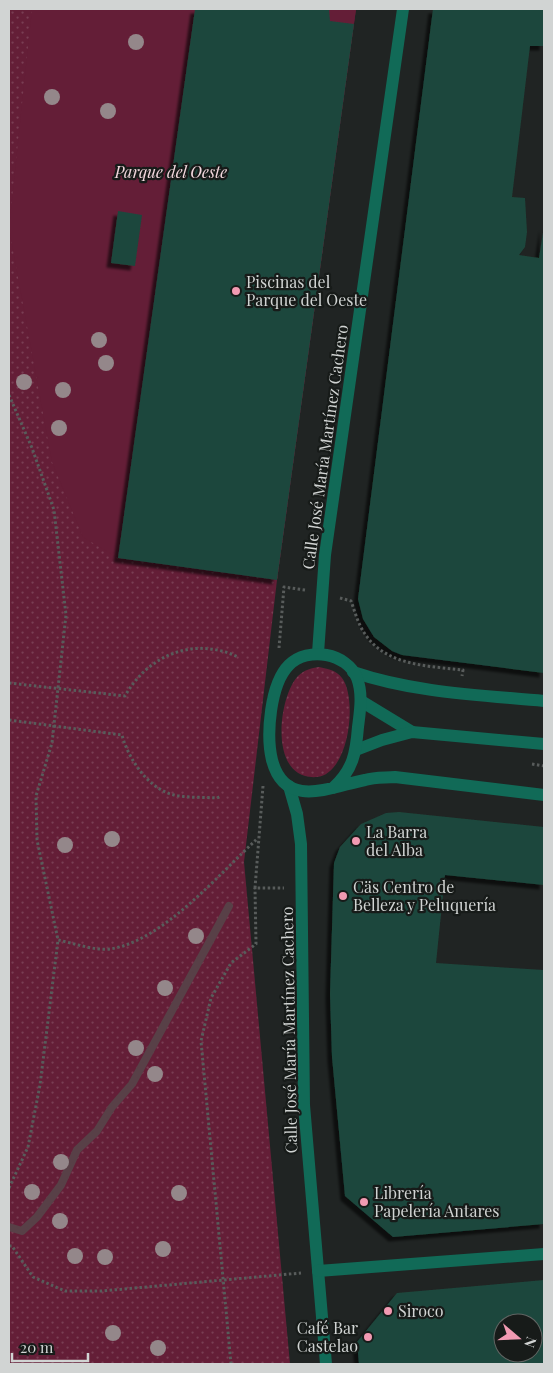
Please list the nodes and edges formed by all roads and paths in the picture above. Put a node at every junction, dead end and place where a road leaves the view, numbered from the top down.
1 (403, 9) edge
2 (9, 395) edge
3 (322, 592) junction
4 (318, 653) junction
5 (238, 657) dead end
6 (354, 672) junction
7 (9, 683) edge
8 (57, 688) junction
9 (460, 693) junction
10 (361, 701) junction
11 (544, 701) edge
12 (9, 720) edge
13 (54, 726) junction
14 (412, 732) junction
15 (544, 744) edge
16 (356, 750) junction
17 (289, 786) junction
18 (334, 788) junction
19 (544, 795) edge
20 (221, 796) dead end
21 (257, 839) dead end
22 (255, 888) dead end
23 (58, 940) junction
24 (9, 1188) edge
25 (9, 1246) edge
26 (544, 1254) edge
27 (318, 1271) junction
28 (224, 1280) junction
29 (231, 1364) edge
30 (326, 1364) edge

1 - 3 street, Calle José María Martínez Cachero
2 - 8 path
3 - 4 street, Calle José María Martínez Cachero
3 - 9 path
4 - 6 street
4 - 17 street
5 - 8 path
6 - 9 street
6 - 10 street
7 - 8 path
8 - 13 path
9 - 11 street
10 - 14 street
10 - 16 street
12 - 13 path
13 - 20 path
13 - 23 path
14 - 15 street
14 - 16 street
16 - 18 street
17 - 18 street
17 - 27 street, Calle José María Martínez Cachero
18 - 19 street
21 - 23 path
22 - 28 path
23 - 24 path
25 - 28 path
26 - 27 street
27 - 28 path
27 - 30 street, Calle José María Martínez Cachero
28 - 29 path

